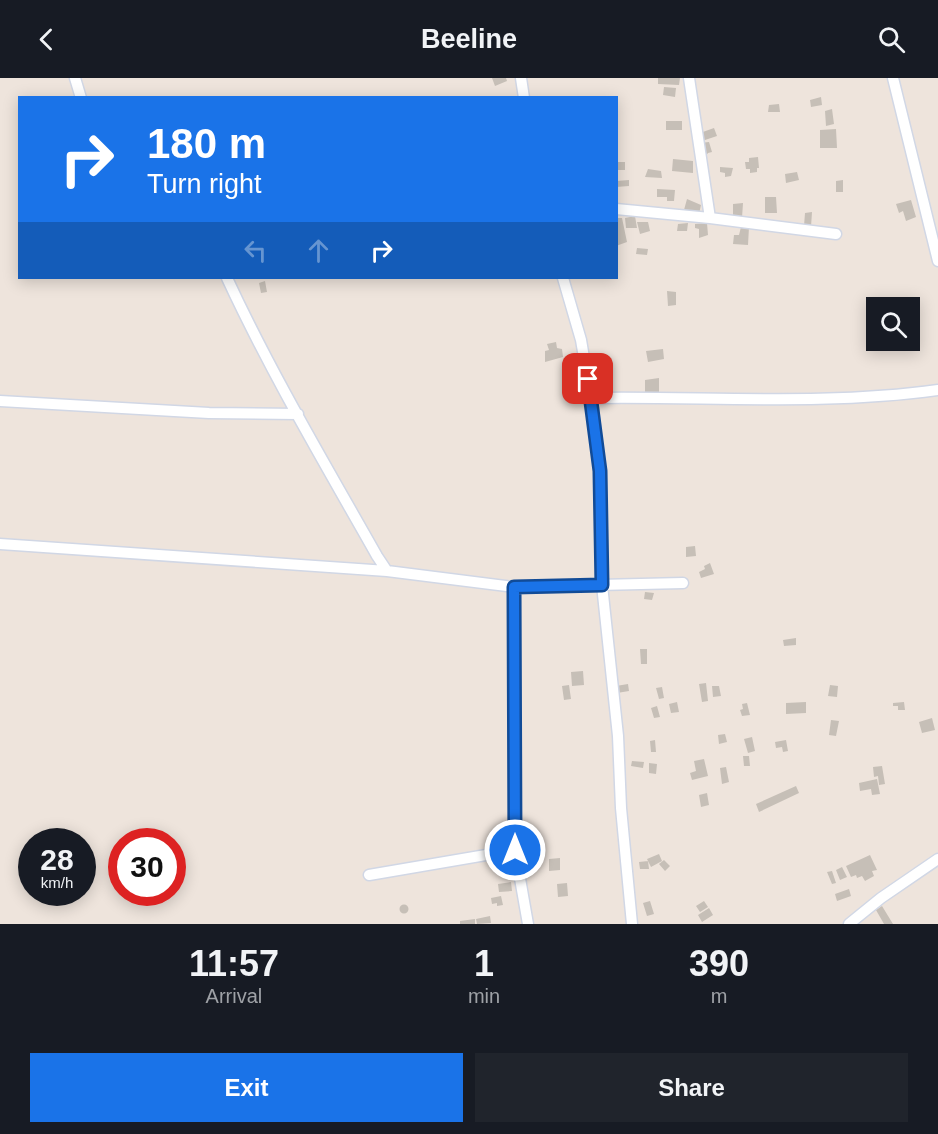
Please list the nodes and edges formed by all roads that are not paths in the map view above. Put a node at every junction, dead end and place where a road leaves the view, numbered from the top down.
1 (75, 78) edge
2 (521, 78) edge
3 (689, 78) edge
4 (893, 78) edge
5 (80, 96) edge
6 (524, 96) edge
7 (618, 209) edge
8 (710, 218) junction
9 (836, 234) dead end
10 (938, 261) edge
11 (227, 279) edge
12 (563, 279) edge
13 (938, 390) edge
14 (591, 398) junction
15 (0, 401) edge
16 (298, 414) junction
17 (0, 544) edge
18 (387, 571) junction
19 (683, 583) dead end
20 (602, 585) junction
21 (514, 587) junction
22 (515, 850) junction
23 (938, 859) edge
24 (369, 875) dead end
25 (528, 924) edge
26 (632, 924) edge
27 (849, 924) edge

1 - 5 street
2 - 6 street
3 - 8 street
4 - 10 street
7 - 8 street
8 - 9 street
11 - 16 street
12 - 14 street
13 - 14 street
14 - 20 street
15 - 16 street
16 - 18 street
17 - 18 street
18 - 21 street
19 - 20 street
20 - 21 street
20 - 26 street
21 - 22 street
22 - 24 street
22 - 25 street
23 - 27 street

